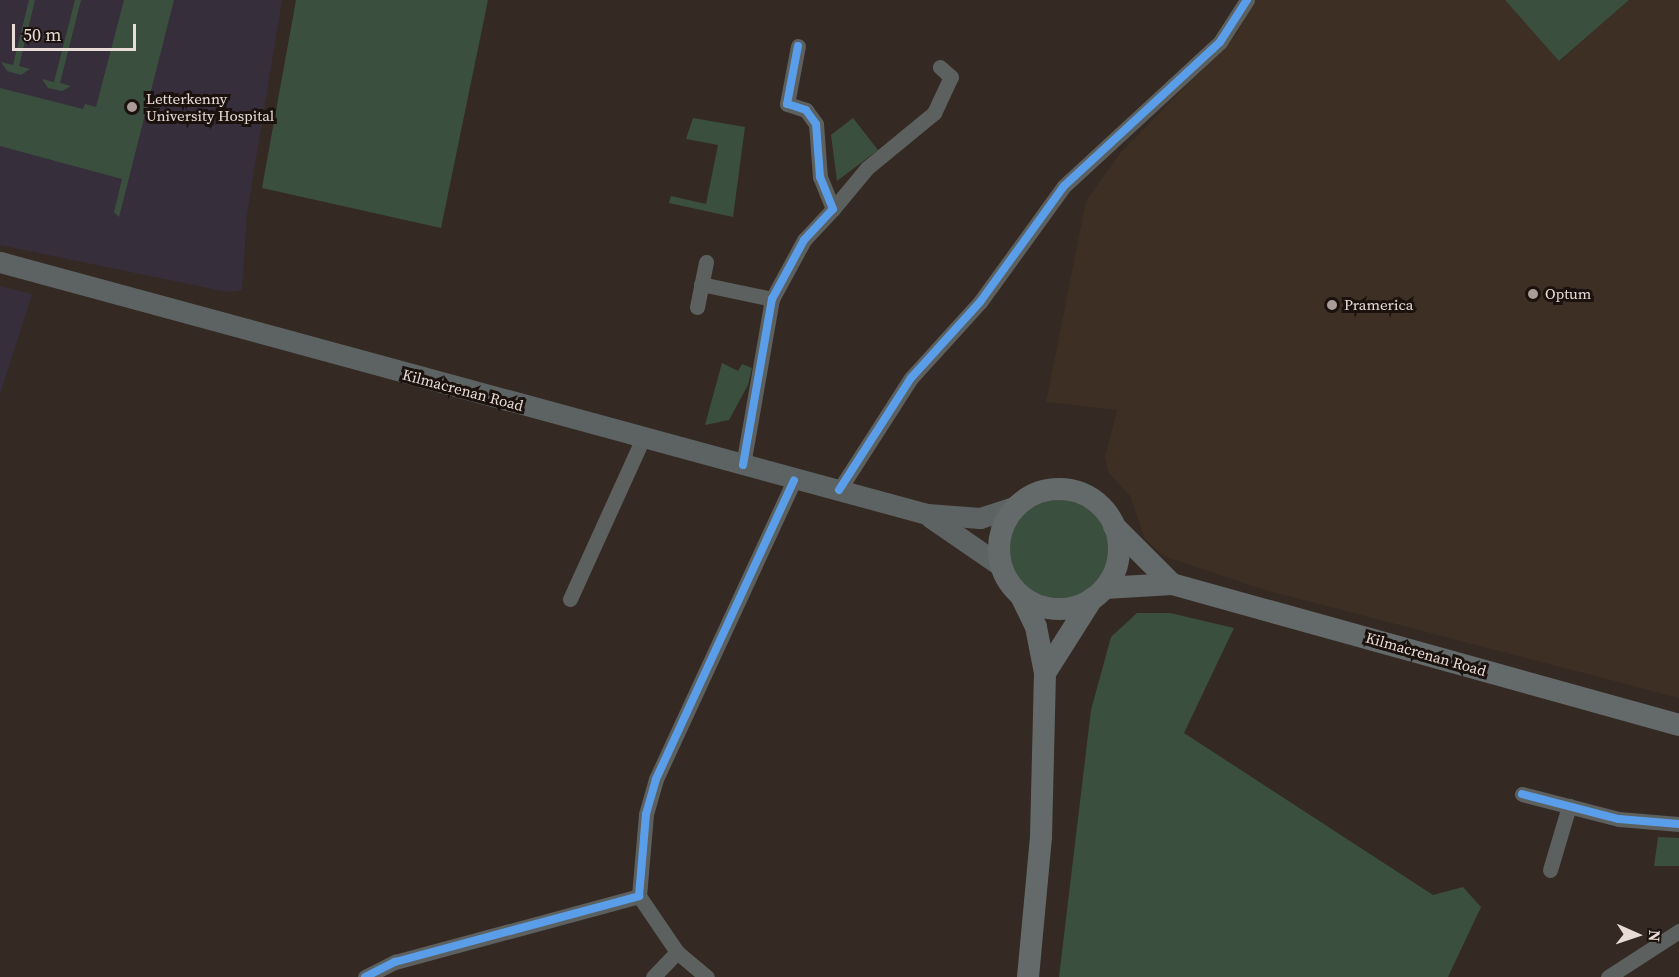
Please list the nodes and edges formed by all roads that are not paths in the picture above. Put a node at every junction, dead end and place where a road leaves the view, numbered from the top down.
1 (1247, 0) edge
2 (798, 46) dead end
3 (940, 67) dead end
4 (833, 209) junction
5 (0, 262) edge
6 (706, 262) dead end
7 (701, 284) junction
8 (772, 299) junction
9 (697, 307) dead end
10 (643, 438) junction
11 (743, 465) junction
12 (794, 480) junction
13 (839, 490) junction
14 (1017, 506) junction
15 (927, 514) junction
16 (1114, 526) junction
17 (1001, 566) junction
18 (1172, 584) junction
19 (1099, 593) junction
20 (1021, 596) junction
21 (570, 599) dead end
22 (1044, 673) junction
23 (1679, 725) edge
24 (1522, 794) dead end
25 (1569, 806) junction
26 (1678, 821) edge
27 (1550, 870) dead end
28 (639, 896) junction
29 (1679, 931) edge
30 (677, 952) junction
31 (365, 977) edge
32 (653, 977) edge
33 (707, 977) edge
34 (1028, 977) edge
35 (1610, 977) edge

1 - 13 street
2 - 4 street
3 - 4 street
4 - 8 street
5 - 10 main road, Kilmacrenan Road
6 - 7 street
7 - 8 street
7 - 9 street
8 - 11 street
10 - 11 main road, Kilmacrenan Road
10 - 21 street
11 - 12 main road, Kilmacrenan Road
12 - 13 main road, Kilmacrenan Road
12 - 28 street
13 - 15 main road, Kilmacrenan Road
14 - 15 main road, Kilmacrenan Road
14 - 16 main road
14 - 17 main road
15 - 17 main road, Kilmacrenan Road
16 - 18 main road
16 - 19 main road
17 - 20 main road
18 - 19 main road
18 - 23 main road, Kilmacrenan Road
19 - 20 main road
19 - 22 main road
20 - 22 main road
22 - 34 main road
24 - 25 street
25 - 26 street
25 - 27 street
28 - 30 street
28 - 31 street
29 - 35 street
30 - 32 street
30 - 33 street

